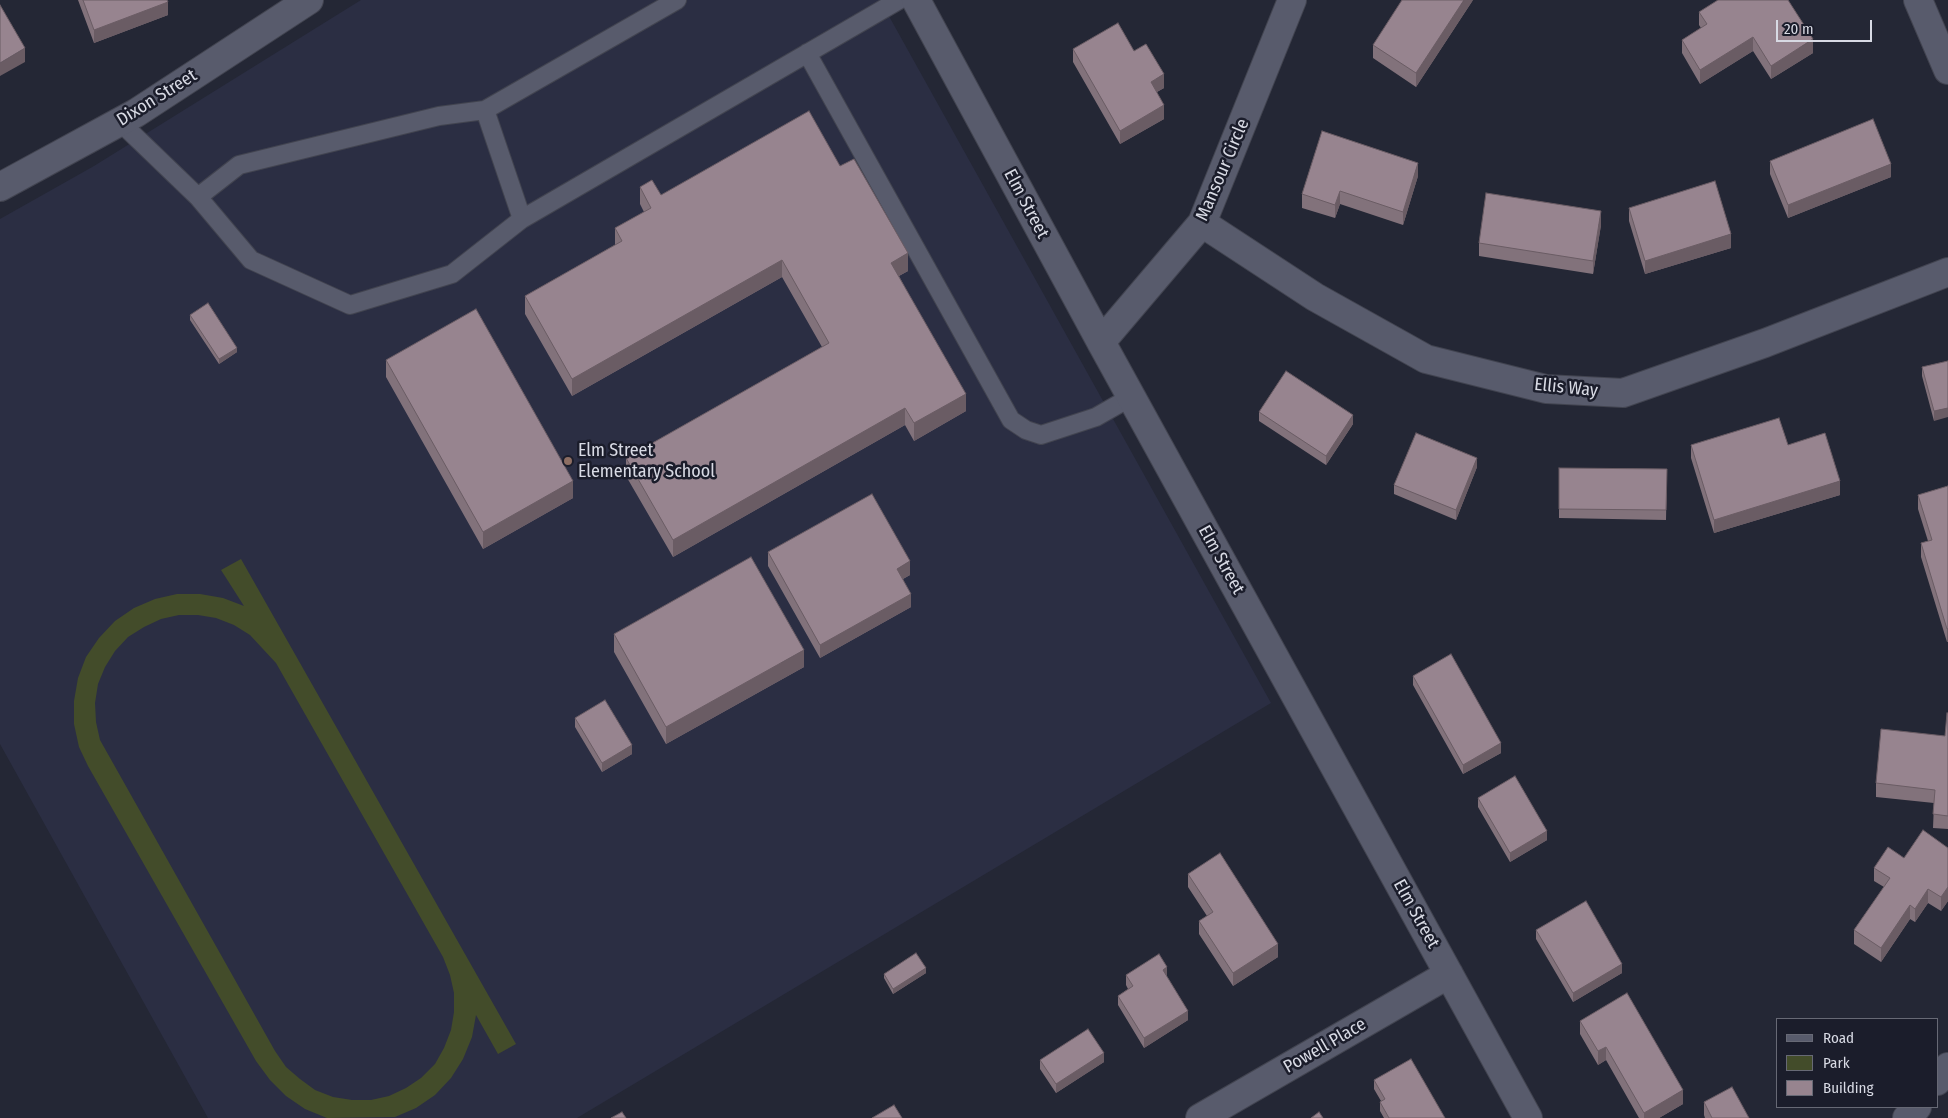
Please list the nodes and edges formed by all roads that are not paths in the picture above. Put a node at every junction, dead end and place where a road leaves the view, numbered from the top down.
1 (309, 0) edge
2 (677, 0) edge
3 (899, 0) edge
4 (916, 0) edge
5 (1292, 0) edge
6 (1918, 0) edge
7 (807, 53) junction
8 (1948, 70) edge
9 (485, 110) junction
10 (119, 121) junction
11 (0, 188) edge
12 (198, 197) junction
13 (522, 219) junction
14 (1202, 223) junction
15 (1948, 272) edge
16 (1100, 342) junction
17 (1131, 397) junction
18 (1449, 974) junction
19 (1948, 1067) edge
20 (1938, 1081) edge
21 (1916, 1108) edge
22 (1200, 1118) edge
23 (1528, 1118) edge
24 (1907, 1118) edge

1 - 10 street, Dixon Street
2 - 9 lane
3 - 7 lane
4 - 16 street, Elm Street
5 - 14 street, Mansour Circle
6 - 8 street
7 - 13 lane
7 - 17 lane
9 - 12 lane
9 - 13 lane
10 - 11 street, Dixon Street
10 - 12 lane
12 - 13 lane
14 - 15 street, Ellis Way
14 - 16 street, Mansour Circle
16 - 17 street, Elm Street
17 - 18 street, Elm Street
18 - 22 street, Powell Place
18 - 23 street, Elm Street
19 - 20 street
21 - 24 street

